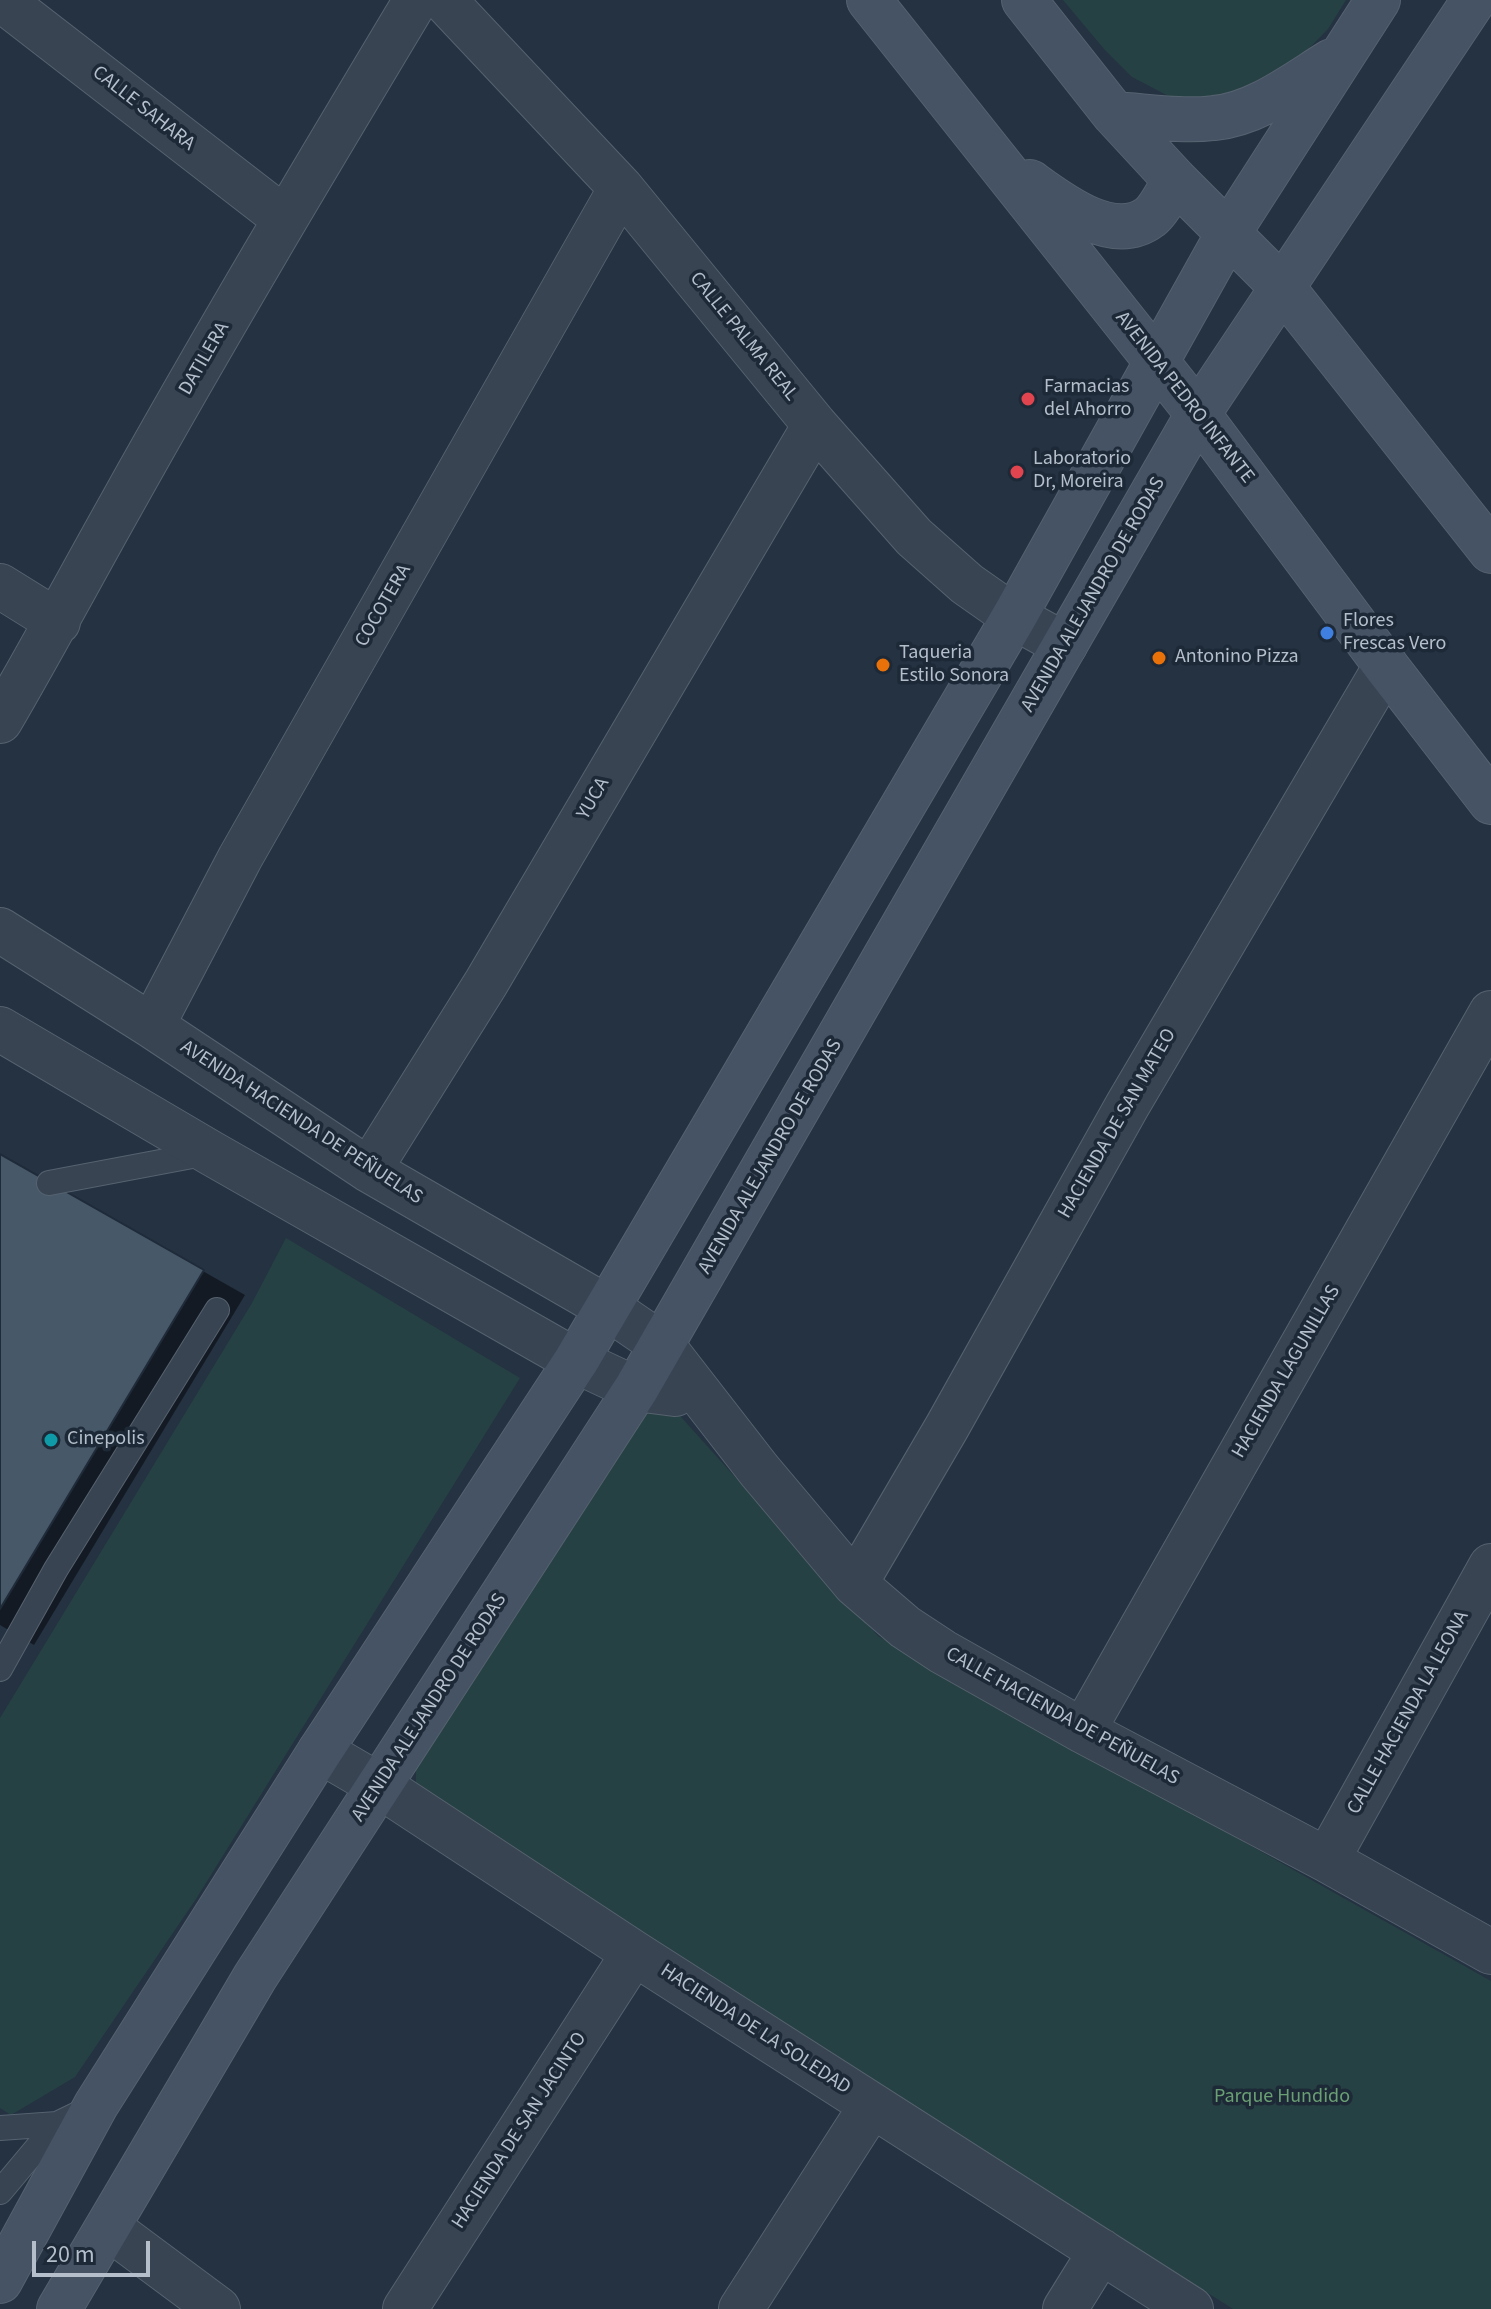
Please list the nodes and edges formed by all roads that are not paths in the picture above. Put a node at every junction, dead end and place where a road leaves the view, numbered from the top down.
1 (2, 0) edge
2 (416, 0) edge
3 (444, 0) edge
4 (869, 0) edge
5 (1024, 0) edge
6 (1378, 0) edge
7 (1474, 0) edge
8 (1341, 55) junction
9 (1114, 114) junction
10 (989, 152) junction
11 (1175, 180) junction
12 (621, 188) junction
13 (285, 219) junction
14 (1229, 232) junction
15 (1283, 288) junction
16 (1156, 360) junction
17 (1198, 414) junction
18 (815, 425) junction
19 (1491, 551) edge
20 (0, 586) edge
21 (1014, 617) junction
22 (58, 622) junction
23 (1065, 645) junction
24 (1386, 666) junction
25 (0, 721) edge
26 (1491, 802) edge
27 (0, 930) edge
28 (1491, 1013) edge
29 (152, 1026) junction
30 (0, 1029) edge
31 (211, 1153) junction
32 (369, 1170) junction
33 (49, 1183) dead end
34 (608, 1308) junction
35 (217, 1310) dead end
36 (662, 1345) junction
37 (576, 1361) junction
38 (636, 1389) junction
39 (701, 1398) junction
40 (1491, 1566) edge
41 (855, 1584) junction
42 (0, 1669) edge
43 (1083, 1731) junction
44 (320, 1751) junction
45 (380, 1786) junction
46 (1327, 1860) junction
47 (1491, 1952) edge
48 (634, 1953) junction
49 (96, 2105) junction
50 (872, 2105) junction
51 (57, 2124) junction
52 (0, 2128) edge
53 (0, 2192) edge
54 (109, 2228) junction
55 (1101, 2251) junction
56 (0, 2281) edge
57 (59, 2309) edge
58 (218, 2309) edge
59 (405, 2309) edge
60 (741, 2309) edge
61 (1065, 2309) edge
62 (1191, 2309) edge

1 - 13 street, CALLE SAHARA
2 - 13 street, DATILERA
3 - 12 street, CALLE PALMA REAL
4 - 10 street, AVENIDA PEDRO INFANTE
5 - 9 street
6 - 8 street
7 - 15 street, AVENIDA ALEJANDRO DE RODAS
8 - 9 street
8 - 14 street
9 - 11 street
10 - 11 street
10 - 16 street, AVENIDA PEDRO INFANTE
11 - 14 street
12 - 18 street, CALLE PALMA REAL
12 - 29 street, COCOTERA
13 - 22 street, DATILERA
14 - 15 street
14 - 16 street
15 - 17 street, AVENIDA ALEJANDRO DE RODAS
15 - 19 street
16 - 17 street, AVENIDA PEDRO INFANTE
16 - 21 street
17 - 23 street, AVENIDA ALEJANDRO DE RODAS
17 - 24 street, AVENIDA PEDRO INFANTE
18 - 21 street, CALLE PALMA REAL
18 - 32 street, YUCA
20 - 22 street
21 - 23 street, CALLE PALMA REAL
21 - 34 street
22 - 25 street, DATILERA
23 - 36 street, AVENIDA ALEJANDRO DE RODAS
24 - 26 street, AVENIDA PEDRO INFANTE
24 - 41 street, HACIENDA DE SAN MATEO
27 - 29 street, AVENIDA HACIENDA DE PEÑUELAS
28 - 43 street, HACIENDA LAGUNILLAS
29 - 32 street, AVENIDA HACIENDA DE PEÑUELAS
30 - 31 street
31 - 33 lane
31 - 37 street
32 - 34 street, AVENIDA HACIENDA DE PEÑUELAS
34 - 36 street, CALLE HACIENDA DE PEÑUELAS
34 - 37 street
35 - 42 lane
36 - 38 street, AVENIDA ALEJANDRO DE RODAS
36 - 39 street, CALLE HACIENDA DE PEÑUELAS
37 - 38 street
37 - 44 street
38 - 39 street
38 - 45 street, AVENIDA ALEJANDRO DE RODAS
39 - 41 street, CALLE HACIENDA DE PEÑUELAS
40 - 46 street, CALLE HACIENDA LA LEONA
41 - 43 street, CALLE HACIENDA DE PEÑUELAS
43 - 46 street, CALLE HACIENDA DE PEÑUELAS
44 - 45 street, HACIENDA DE LA SOLEDAD
44 - 49 street
45 - 48 street, HACIENDA DE LA SOLEDAD
45 - 54 street, AVENIDA ALEJANDRO DE RODAS
46 - 47 street, CALLE HACIENDA DE PEÑUELAS
48 - 50 street, HACIENDA DE LA SOLEDAD
48 - 59 street, HACIENDA DE SAN JACINTO
49 - 51 lane
49 - 56 street
50 - 55 street, HACIENDA DE LA SOLEDAD
50 - 60 street
51 - 52 lane
51 - 53 lane
54 - 57 street, AVENIDA ALEJANDRO DE RODAS
54 - 58 street
55 - 61 street
55 - 62 street, HACIENDA DE LA SOLEDAD

